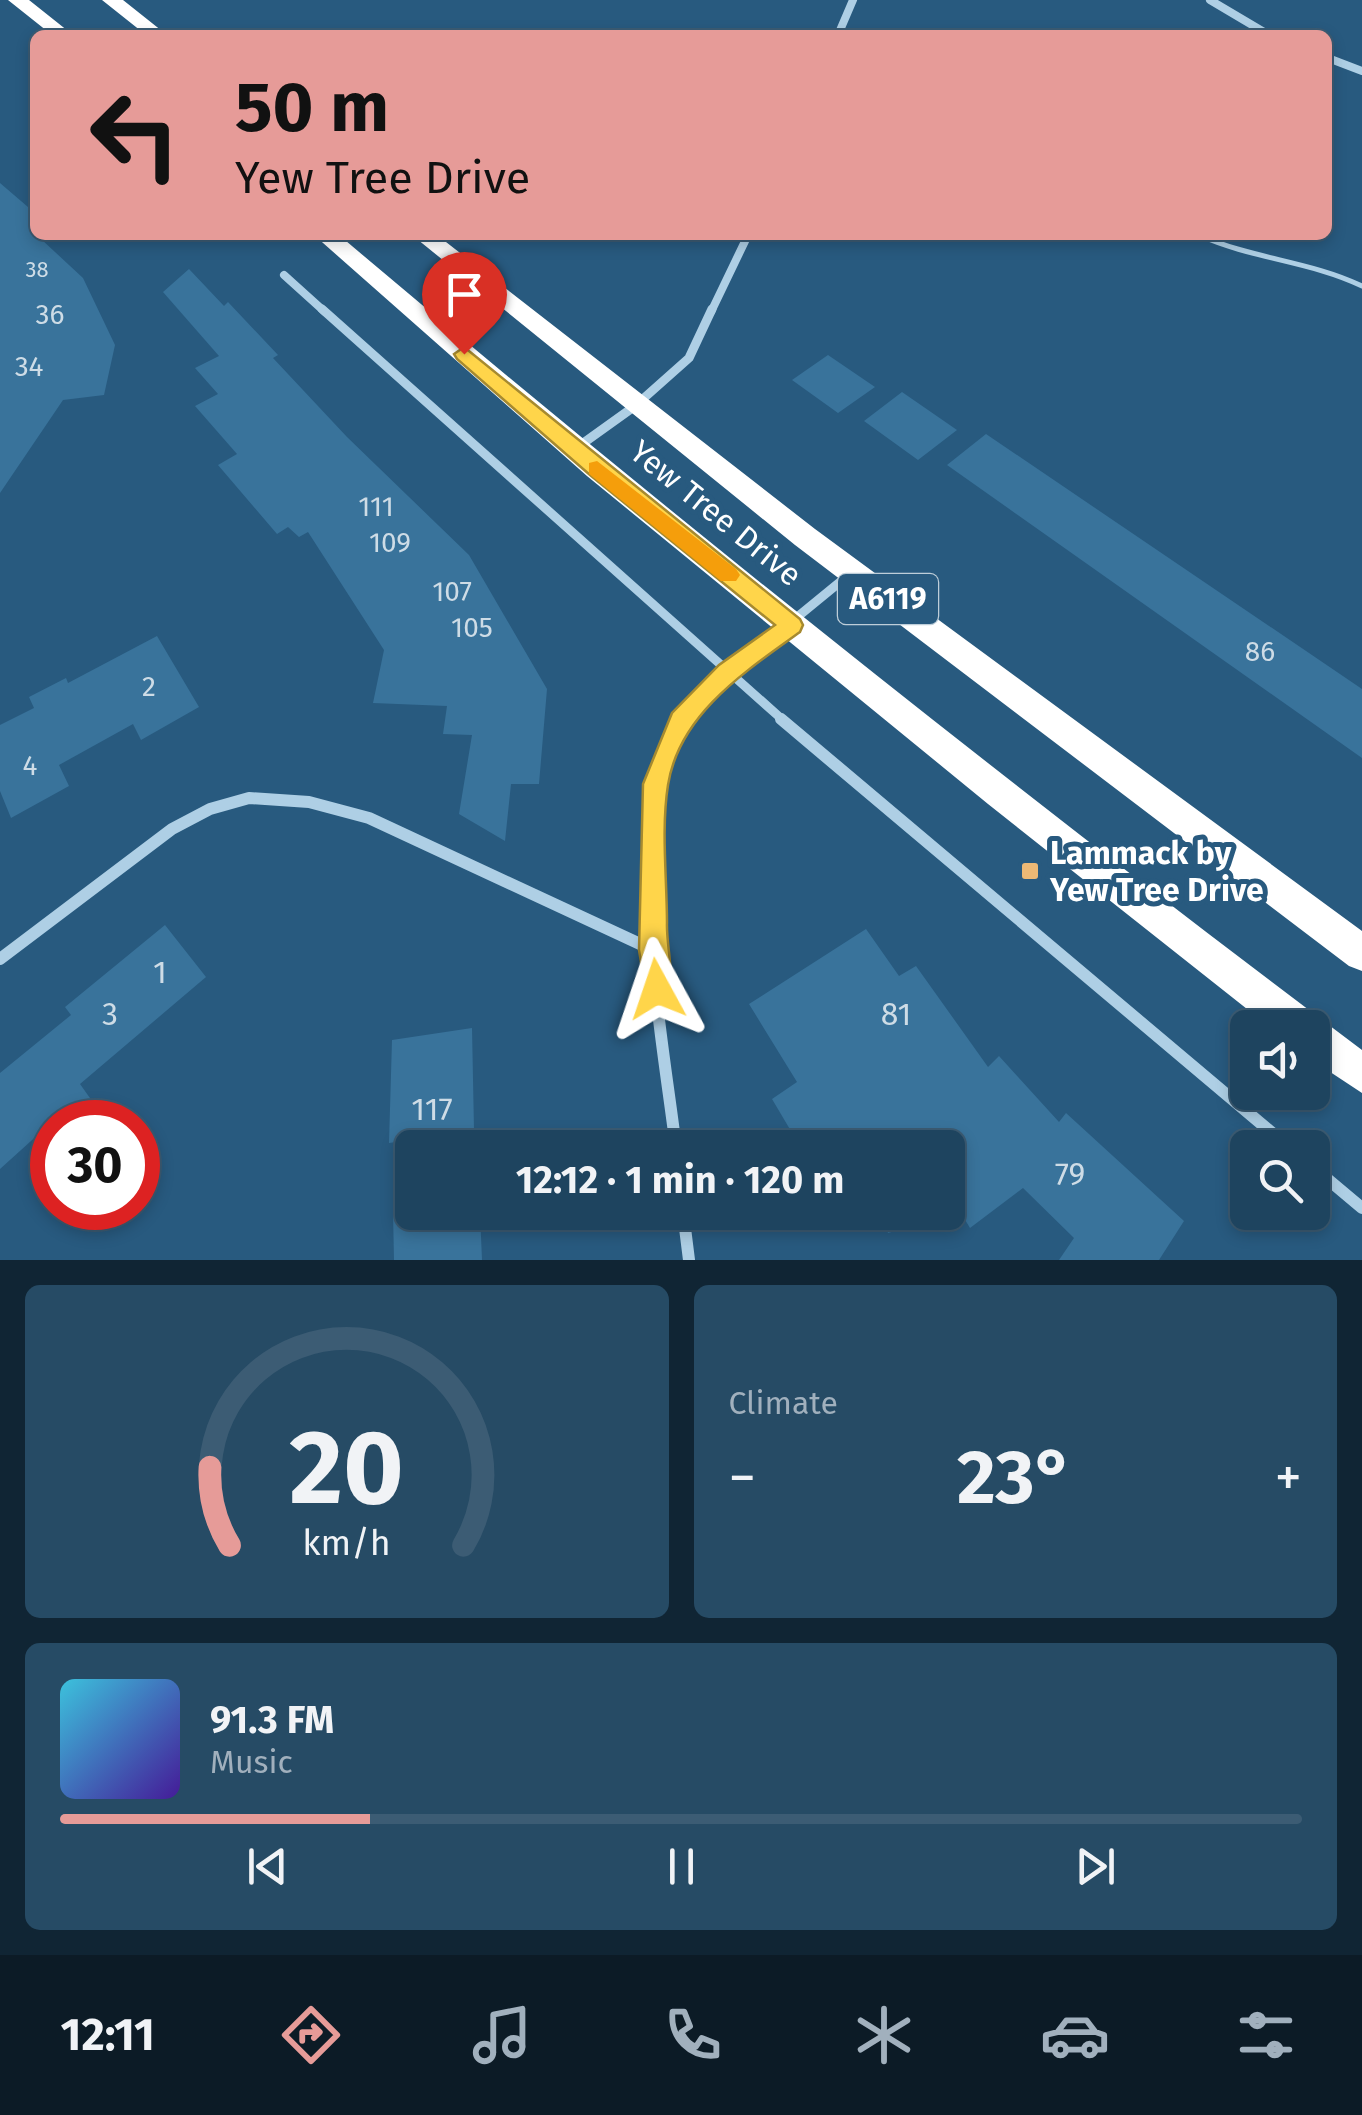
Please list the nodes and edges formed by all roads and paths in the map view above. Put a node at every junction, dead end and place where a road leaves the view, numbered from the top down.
1 (17, 0) edge
2 (110, 0) edge
3 (853, 0) edge
4 (1210, 0) edge
5 (57, 30) edge
6 (151, 30) edge
7 (840, 30) edge
8 (1261, 30) edge
9 (1332, 60) edge
10 (1362, 71) edge
11 (331, 240) edge
12 (429, 240) edge
13 (746, 240) edge
14 (1212, 240) edge
15 (284, 275) dead end
16 (1362, 286) edge
17 (635, 406) junction
18 (574, 450) junction
19 (852, 572) junction
20 (792, 625) junction
21 (727, 672) junction
22 (653, 950) junction
23 (1362, 953) edge
24 (0, 959) edge
25 (1279, 1010) edge
26 (1330, 1050) edge
27 (1362, 1074) edge
28 (674, 1130) edge
29 (1269, 1130) edge
30 (1330, 1181) edge
31 (1362, 1208) edge
32 (685, 1230) edge
33 (688, 1260) edge

1 - 5 highway
2 - 6 highway
3 - 7 street
4 - 8 street
9 - 10 street
11 - 18 highway, Yew Tree Drive / A6119
12 - 17 highway, Yew Tree Drive / A6119
13 - 17 street
14 - 16 lane
15 - 21 street
17 - 18 street
17 - 19 highway, Yew Tree Drive / A6119
18 - 20 highway, Yew Tree Drive / A6119
19 - 20 street
19 - 23 highway, Yew Tree Drive / A6119
20 - 21 street
20 - 25 highway, Yew Tree Drive / A6119
21 - 22 street
21 - 29 street
22 - 24 street
22 - 28 street
26 - 27 highway
30 - 31 street
32 - 33 street

